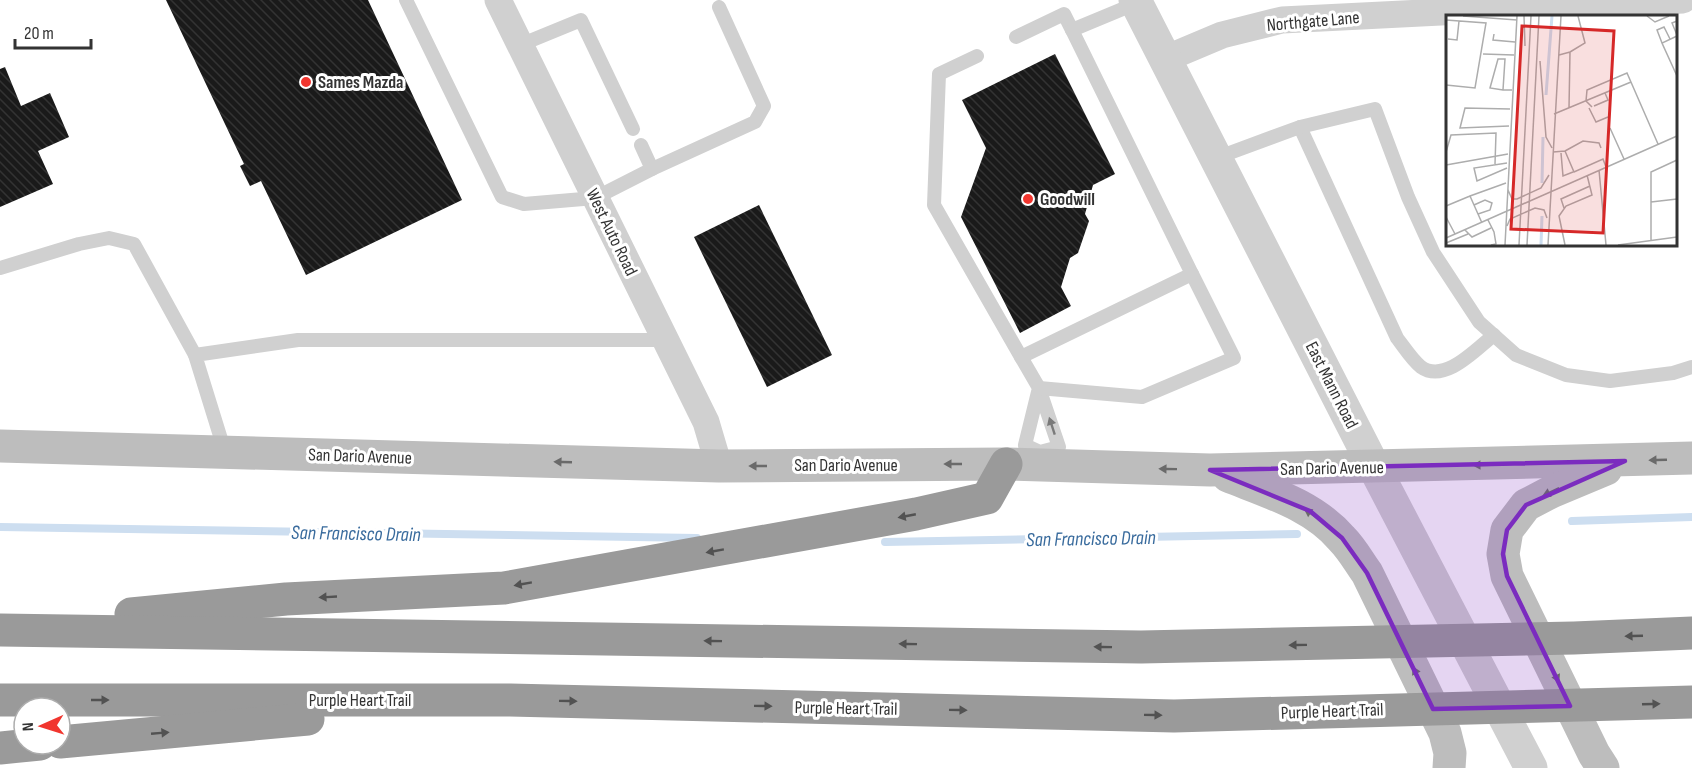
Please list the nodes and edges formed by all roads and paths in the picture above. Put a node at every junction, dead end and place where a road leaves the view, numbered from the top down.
1 (406, 0) edge
2 (498, 0) edge
3 (1683, 0) edge
4 (1136, 2) edge
5 (1467, 5) edge
6 (719, 7) dead end
7 (1072, 30) junction
8 (1016, 37) dead end
9 (520, 45) junction
10 (977, 56) dead end
11 (1165, 59) junction
12 (1300, 127) junction
13 (633, 129) dead end
14 (641, 146) dead end
15 (1216, 158) junction
16 (652, 169) junction
17 (595, 198) junction
18 (0, 268) edge
19 (1192, 274) junction
20 (1494, 335) junction
21 (665, 340) junction
22 (195, 355) junction
23 (1021, 357) junction
24 (1692, 367) edge
25 (1039, 388) junction
26 (0, 446) edge
27 (225, 452) junction
28 (1692, 458) edge
29 (1040, 459) junction
30 (1624, 461) junction
31 (1006, 464) junction
32 (719, 466) junction
33 (1374, 467) junction
34 (1210, 470) junction
35 (0, 628) edge
36 (1692, 633) edge
37 (0, 700) edge
38 (510, 700) junction
39 (1692, 702) edge
40 (72, 741) edge
41 (1449, 768) edge
42 (1531, 768) edge
43 (1603, 768) edge

1 - 17 lane
2 - 9 street, West Auto Road
3 - 5 street, Northgate Lane
4 - 7 lane
4 - 11 street, East Mann Road
5 - 11 street, Northgate Lane
6 - 16 lane
7 - 8 lane
7 - 19 lane
9 - 13 lane
9 - 17 street, West Auto Road
10 - 23 lane
11 - 15 street, East Mann Road
12 - 15 lane
12 - 20 lane
12 - 20 lane
14 - 16 lane
15 - 33 street, East Mann Road
16 - 17 lane
17 - 21 street, West Auto Road
18 - 22 lane
19 - 23 lane
19 - 25 lane
20 - 24 lane
21 - 22 lane
21 - 32 street, West Auto Road
22 - 27 lane
23 - 25 lane
25 - 29 lane
29 -> 25 lane
26 - 27 main road, San Dario Avenue
32 -> 27 main road, San Dario Avenue
28 -> 30 main road, San Dario Avenue
29 - 31 main road, San Dario Avenue
34 -> 29 main road, San Dario Avenue
30 -> 33 main road, San Dario Avenue
30 -> 43 main road
31 -> 32 main road, San Dario Avenue
31 -> 35 highway
33 - 34 main road, San Dario Avenue
33 - 42 street, East Mann Road
41 -> 34 main road
36 -> 35 highway
37 -> 38 highway, Purple Heart Trail
38 -> 39 highway, Purple Heart Trail
40 -> 38 highway

